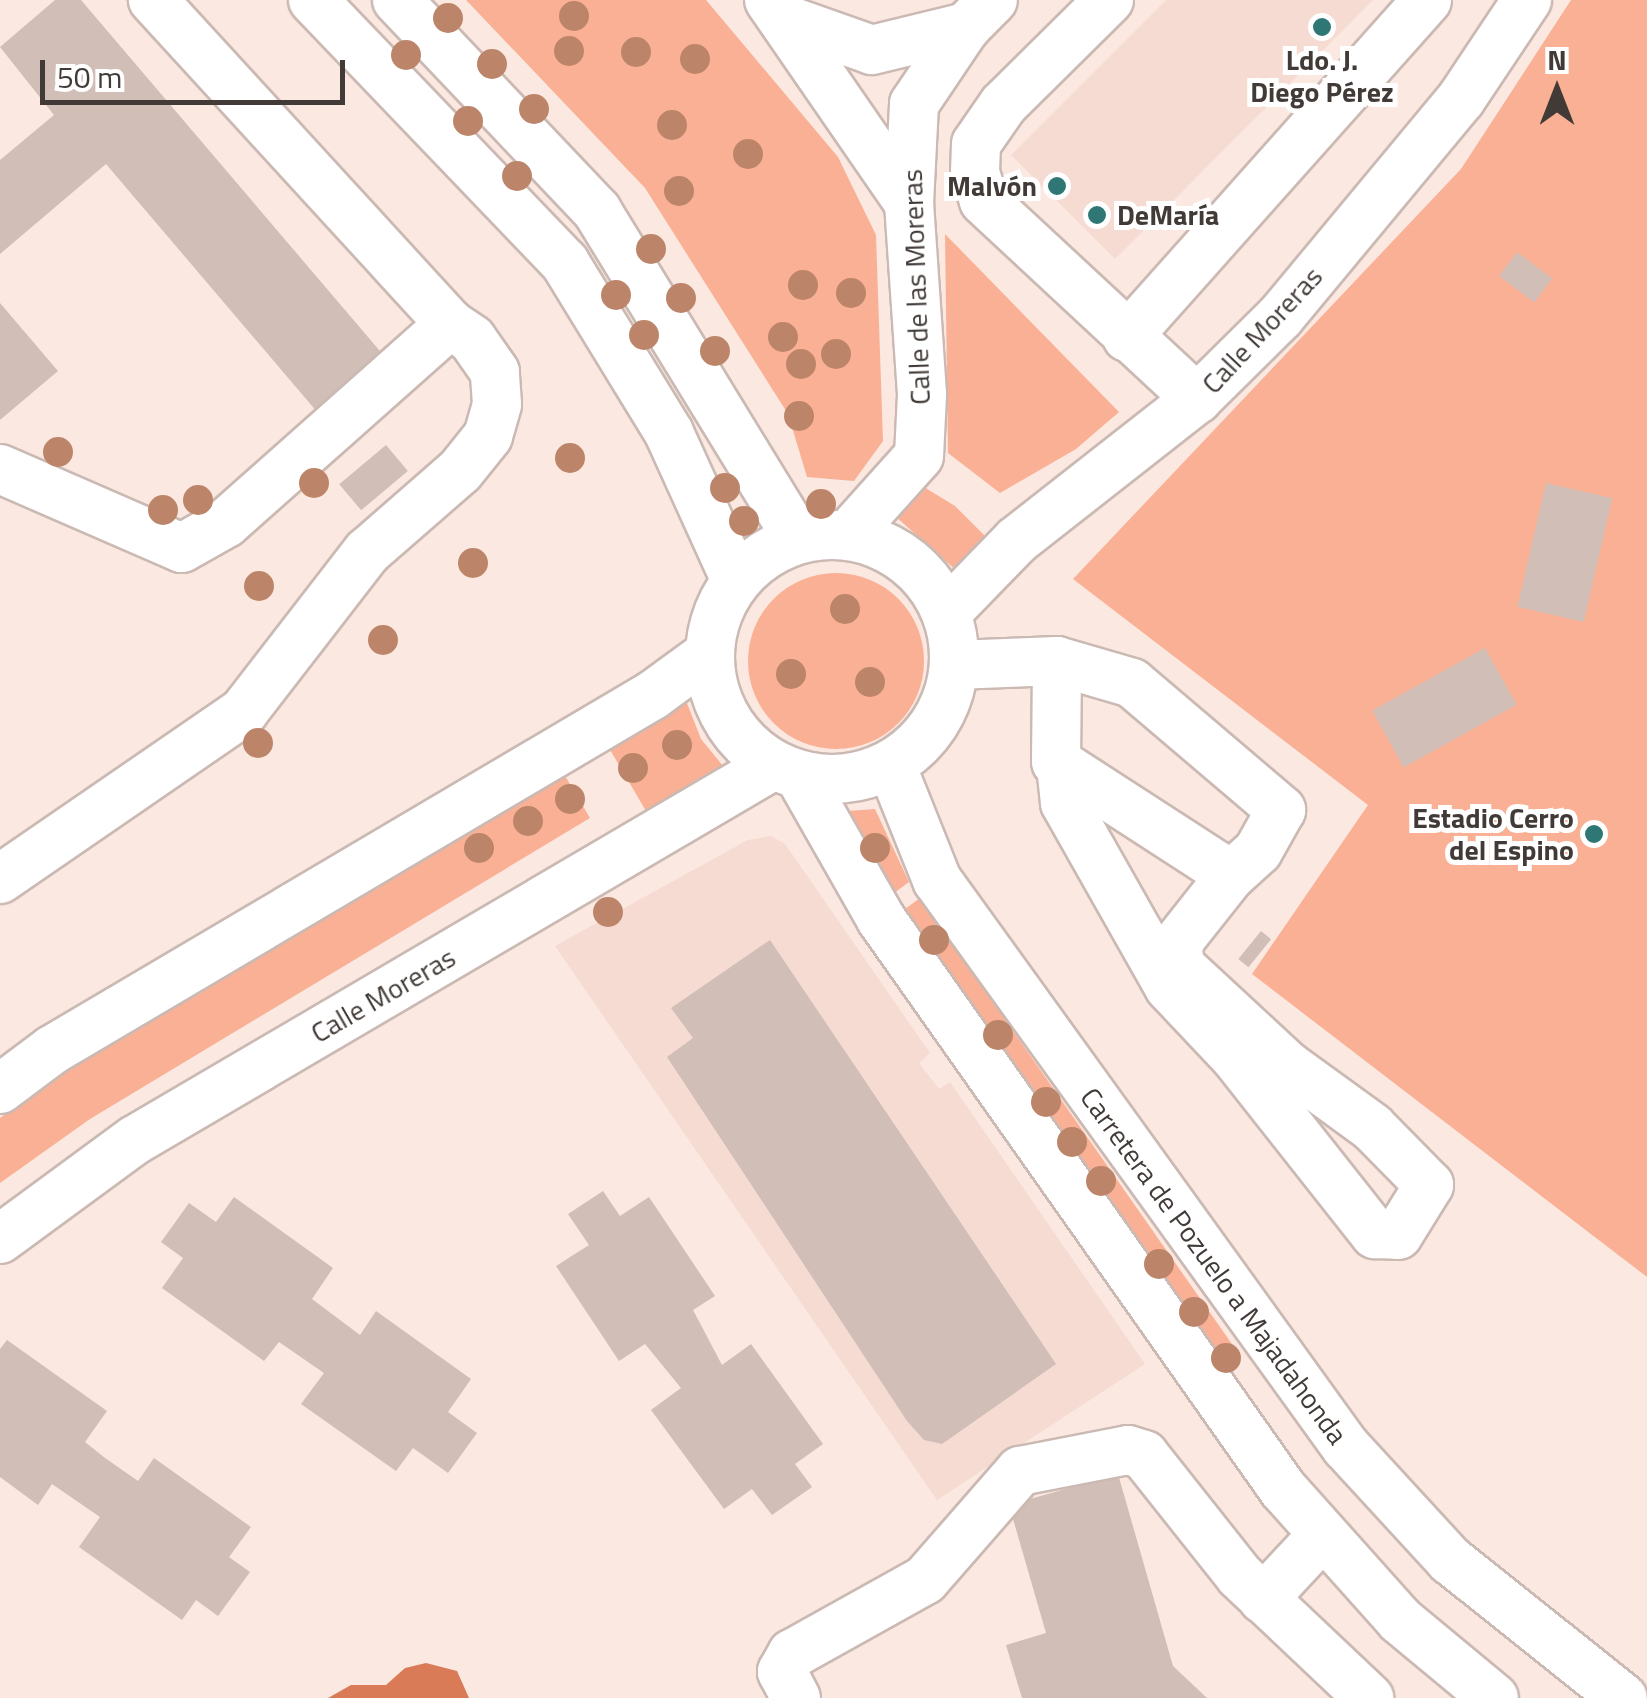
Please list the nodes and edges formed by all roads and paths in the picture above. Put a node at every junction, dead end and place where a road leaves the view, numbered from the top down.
1 (153, 0) edge
2 (312, 0) edge
3 (397, 0) edge
4 (1109, 0) edge
5 (1427, 0) edge
6 (1526, 0) edge
7 (778, 10) edge
8 (979, 14) edge
9 (978, 184) junction
10 (909, 203) junction
11 (450, 324) junction
12 (1128, 336) junction
13 (1197, 399) junction
14 (0, 470) edge
15 (848, 536) junction
16 (798, 539) junction
17 (736, 581) junction
18 (947, 612) junction
19 (709, 654) junction
20 (1056, 661) junction
21 (955, 666) junction
22 (891, 765) junction
23 (1061, 765) junction
24 (787, 770) junction
25 (1231, 875) junction
26 (0, 880) edge
27 (0, 1089) edge
28 (0, 1239) edge
29 (1322, 1536) junction
30 (1264, 1599) junction
31 (796, 1698) edge
32 (1369, 1698) edge
33 (1494, 1698) edge
34 (1623, 1698) edge

1 - 11 street
2 - 17 street
3 - 16 street
4 - 9 street
5 - 12 street
6 - 13 street, Calle Moreras
7 - 8 street
7 - 10 street
8 - 10 street, Calle de las Moreras
9 - 10 street
9 - 12 street
10 - 15 street, Calle de las Moreras
11 - 14 street
11 - 26 street
12 - 13 street
13 - 18 street, Calle Moreras
15 - 16 street
15 - 18 street
16 - 17 street
17 - 19 street
18 - 21 street
19 - 24 street
19 - 27 street
20 - 21 street
20 - 23 street
20 - 25 street
21 - 22 street
22 - 24 street
22 - 34 street, Carretera de Pozuelo a Majadahonda
23 - 25 street
23 - 25 street
24 - 28 street, Calle Moreras
24 - 29 street
29 - 30 street
29 - 33 street
30 - 31 street
30 - 32 street

